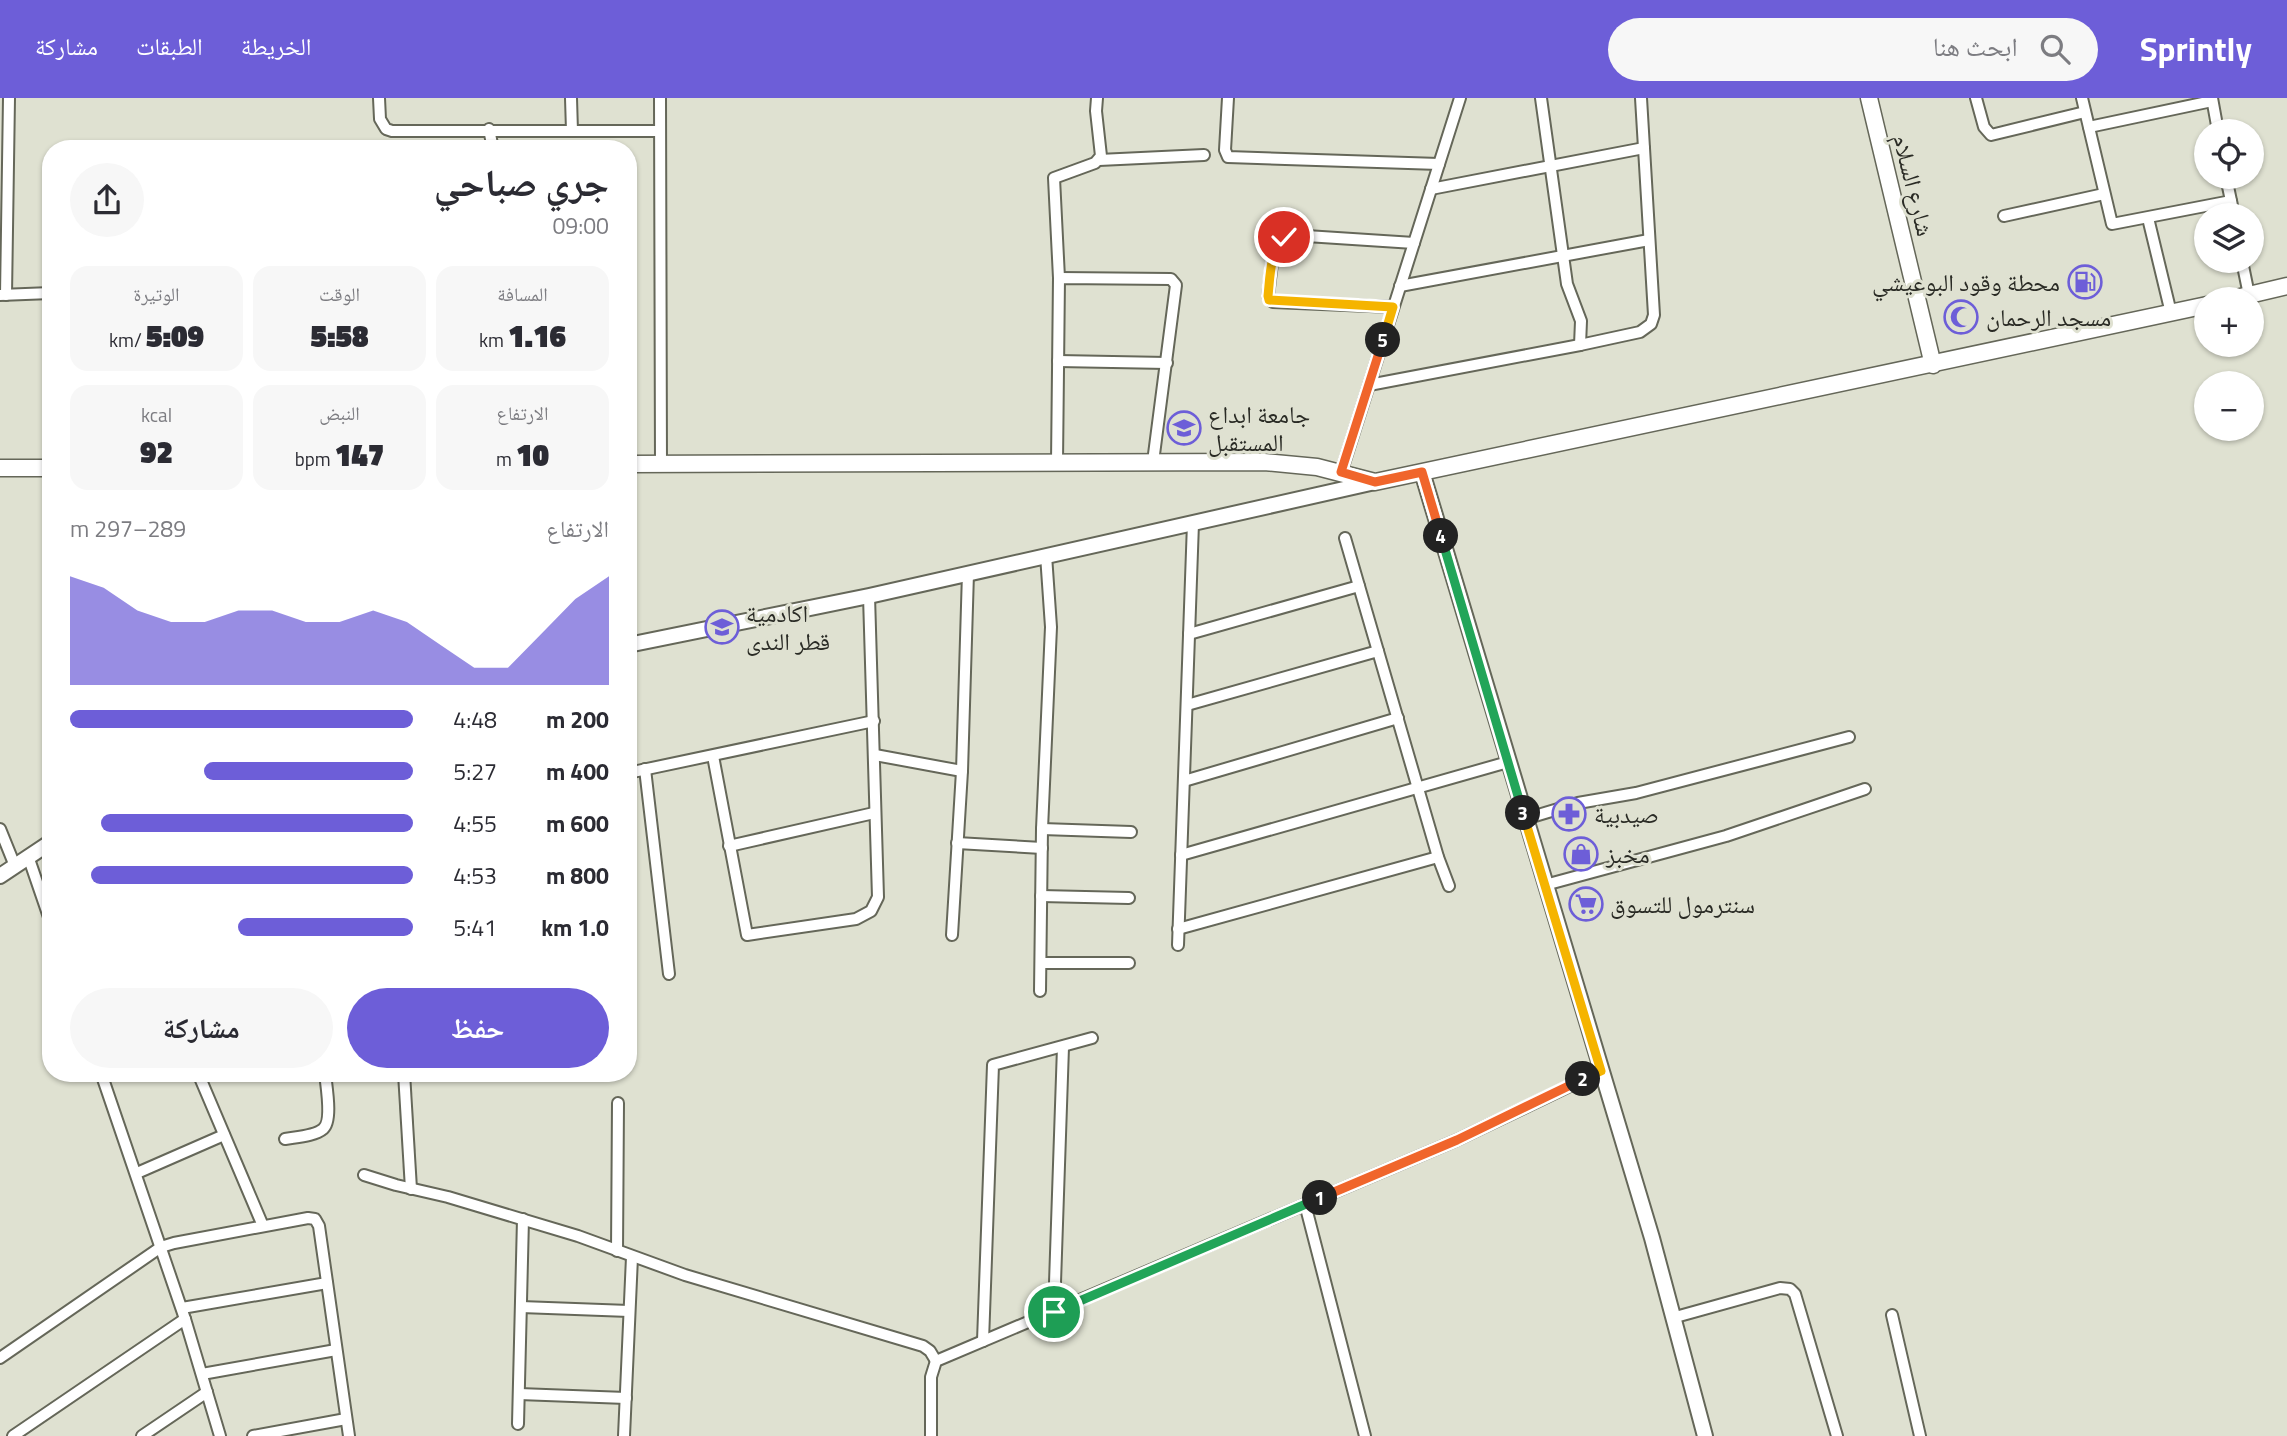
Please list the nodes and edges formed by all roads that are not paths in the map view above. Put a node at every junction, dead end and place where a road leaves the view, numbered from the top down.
1 (9, 98) edge
2 (379, 98) edge
3 (571, 98) edge
4 (660, 98) edge
5 (1097, 98) edge
6 (1228, 98) edge
7 (1460, 98) edge
8 (1541, 98) edge
9 (1641, 98) edge
10 (1869, 98) edge
11 (1976, 98) edge
12 (2082, 98) edge
13 (2212, 99) edge
14 (2085, 112) junction
15 (2216, 119) edge
16 (2089, 127) junction
17 (489, 129) junction
18 (572, 131) junction
19 (660, 131) junction
20 (491, 140) edge
21 (1644, 148) junction
22 (1204, 155) dead end
23 (1099, 160) junction
24 (1439, 164) junction
25 (1549, 166) junction
26 (1431, 189) junction
27 (2228, 189) edge
28 (2105, 194) junction
29 (2231, 201) joint
30 (2004, 216) dead end
31 (2148, 218) junction
32 (1649, 240) junction
33 (1414, 243) junction
34 (1563, 256) junction
35 (1059, 278) junction
36 (1400, 286) junction
37 (2287, 286) edge
38 (2264, 291) edge
39 (42, 293) edge
40 (3, 295) edge
41 (1393, 307) junction
42 (2194, 308) edge
43 (2171, 313) junction
44 (1580, 345) junction
45 (1058, 361) junction
46 (1167, 363) junction
47 (1933, 365) junction
48 (1368, 385) junction
49 (1057, 462) junction
50 (1153, 462) junction
51 (637, 464) edge
52 (661, 464) junction
53 (0, 468) edge
54 (42, 468) edge
55 (1341, 472) junction
56 (1422, 472) junction
57 (1375, 482) junction
58 (1193, 523) junction
59 (1345, 538) dead end
60 (1046, 555) junction
61 (968, 573) junction
62 (1359, 586) junction
63 (869, 596) junction
64 (1189, 634) junction
65 (637, 643) edge
66 (1378, 651) junction
67 (1187, 705) junction
68 (1398, 718) junction
69 (874, 721) junction
70 (1849, 737) dead end
71 (875, 755) junction
72 (713, 756) junction
73 (1508, 762) junction
74 (645, 769) junction
75 (637, 771) edge
76 (962, 771) junction
77 (1184, 781) junction
78 (1419, 787) junction
79 (1865, 789) dead end
80 (874, 813) junction
81 (1525, 819) junction
82 (1042, 829) junction
83 (0, 830) edge
84 (1131, 831) dead end
85 (957, 843) junction
86 (729, 846) junction
87 (42, 848) edge
88 (1042, 849) junction
89 (1181, 855) junction
90 (29, 856) junction
91 (1438, 856) junction
92 (15, 866) junction
93 (0, 876) edge
94 (1545, 885) junction
95 (1449, 887) dead end
96 (42, 896) edge
97 (1041, 896) junction
98 (1129, 898) dead end
99 (1178, 929) junction
100 (953, 935) dead end
101 (1178, 945) dead end
102 (1041, 963) junction
103 (1129, 963) dead end
104 (669, 974) dead end
105 (1040, 991) dead end
106 (1092, 1038) dead end
107 (1063, 1047) junction
108 (1601, 1071) junction
109 (104, 1082) edge
110 (202, 1082) edge
111 (326, 1082) edge
112 (405, 1082) edge
113 (618, 1103) dead end
114 (224, 1135) junction
115 (285, 1139) dead end
116 (136, 1173) junction
117 (364, 1175) dead end
118 (411, 1189) junction
119 (1305, 1204) junction
120 (523, 1219) junction
121 (262, 1226) junction
122 (161, 1247) junction
123 (617, 1251) junction
124 (632, 1257) junction
125 (327, 1283) junction
126 (521, 1307) junction
127 (629, 1311) junction
128 (1054, 1312) junction
129 (183, 1314) junction
130 (1892, 1315) dead end
131 (1672, 1318) junction
132 (983, 1341) junction
133 (336, 1350) junction
134 (0, 1358) edge
135 (936, 1361) junction
136 (202, 1374) junction
137 (207, 1392) junction
138 (519, 1394) junction
139 (626, 1398) junction
140 (346, 1419) junction
141 (518, 1424) dead end
142 (13, 1436) edge
143 (142, 1436) edge
144 (220, 1436) edge
145 (253, 1436) edge
146 (349, 1436) edge
147 (624, 1436) edge
148 (931, 1436) edge
149 (1366, 1436) edge
150 (1705, 1436) edge
151 (1837, 1436) edge
152 (1920, 1436) edge

1 - 40 street
2 - 17 street
3 - 18 street
4 - 19 street
5 - 23 street
6 - 24 street
7 - 24 street
8 - 25 street
9 - 21 street
10 - 47 main road, شارع السلام
11 - 14 street
12 - 14 street
13 - 15 street
13 - 16 street
14 - 16 street
16 - 28 street
17 - 18 street
17 - 20 street
18 - 19 street
19 - 52 street
21 - 25 street
21 - 32 street
22 - 23 street
23 - 35 street
24 - 26 street
25 - 26 street
25 - 34 street
26 - 33 street
27 - 29 street
28 - 30 street
28 - 31 street
29 - 31 street
31 - 43 street
32 - 34 street
32 - 44 street
33 - 36 street
33 - 41 street
34 - 36 street
34 - 44 street
35 - 45 street
35 - 46 street
36 - 41 street
37 - 38 main road
39 - 40 street
41 - 48 street
42 - 43 main road
43 - 47 main road
44 - 48 street
45 - 46 street
45 - 49 street
46 - 50 street
47 - 56 main road
48 - 55 street
49 - 50 main road
49 - 52 main road
50 - 55 main road
51 - 52 main road
53 - 54 main road
55 - 57 main road
56 - 57 main road
56 - 73 street
57 - 58 street
58 - 60 street
58 - 64 street
59 - 62 street
60 - 61 street
60 - 82 street
61 - 63 street
61 - 76 street
62 - 64 street
62 - 66 street
63 - 65 street
63 - 69 street
64 - 67 street
66 - 67 street
66 - 68 street
67 - 77 street
68 - 77 street
68 - 78 street
69 - 71 street
69 - 72 street
70 - 81 street
71 - 76 street
71 - 80 street
72 - 74 street
72 - 86 street
73 - 78 street
73 - 81 street
74 - 75 street
74 - 104 street
76 - 85 street
77 - 89 street
78 - 89 street
78 - 91 street
79 - 94 street
80 - 86 street
80 - 86 street
81 - 94 street
82 - 84 street
82 - 88 street
83 - 92 street
85 - 88 street
85 - 100 street
87 - 90 street
88 - 97 street
89 - 99 street
90 - 92 street
90 - 96 street
91 - 95 street
91 - 99 street
92 - 93 street
94 - 108 street
97 - 98 street
97 - 102 street
99 - 101 street
102 - 103 street
102 - 105 street
106 - 107 street
107 - 128 street
107 - 132 street
108 - 119 street
108 - 131 street
109 - 116 street
110 - 114 street
111 - 115 street
112 - 118 street
113 - 123 street
114 - 116 street
114 - 121 street
116 - 122 street
117 - 118 street
118 - 120 street
119 - 128 street
119 - 149 street
120 - 123 street
120 - 126 street
121 - 122 street
121 - 125 street
122 - 129 street
122 - 134 street
123 - 124 street
124 - 127 street
124 - 135 street
125 - 129 street
125 - 133 street
126 - 127 street
126 - 138 street
127 - 139 street
128 - 132 street
129 - 136 street
129 - 142 street
130 - 152 street
131 - 150 street
131 - 151 street
132 - 135 street
133 - 136 street
133 - 140 street
135 - 148 street
136 - 137 street
137 - 143 street
137 - 144 street
138 - 139 street
138 - 141 street
139 - 147 street
140 - 145 street
140 - 146 street

